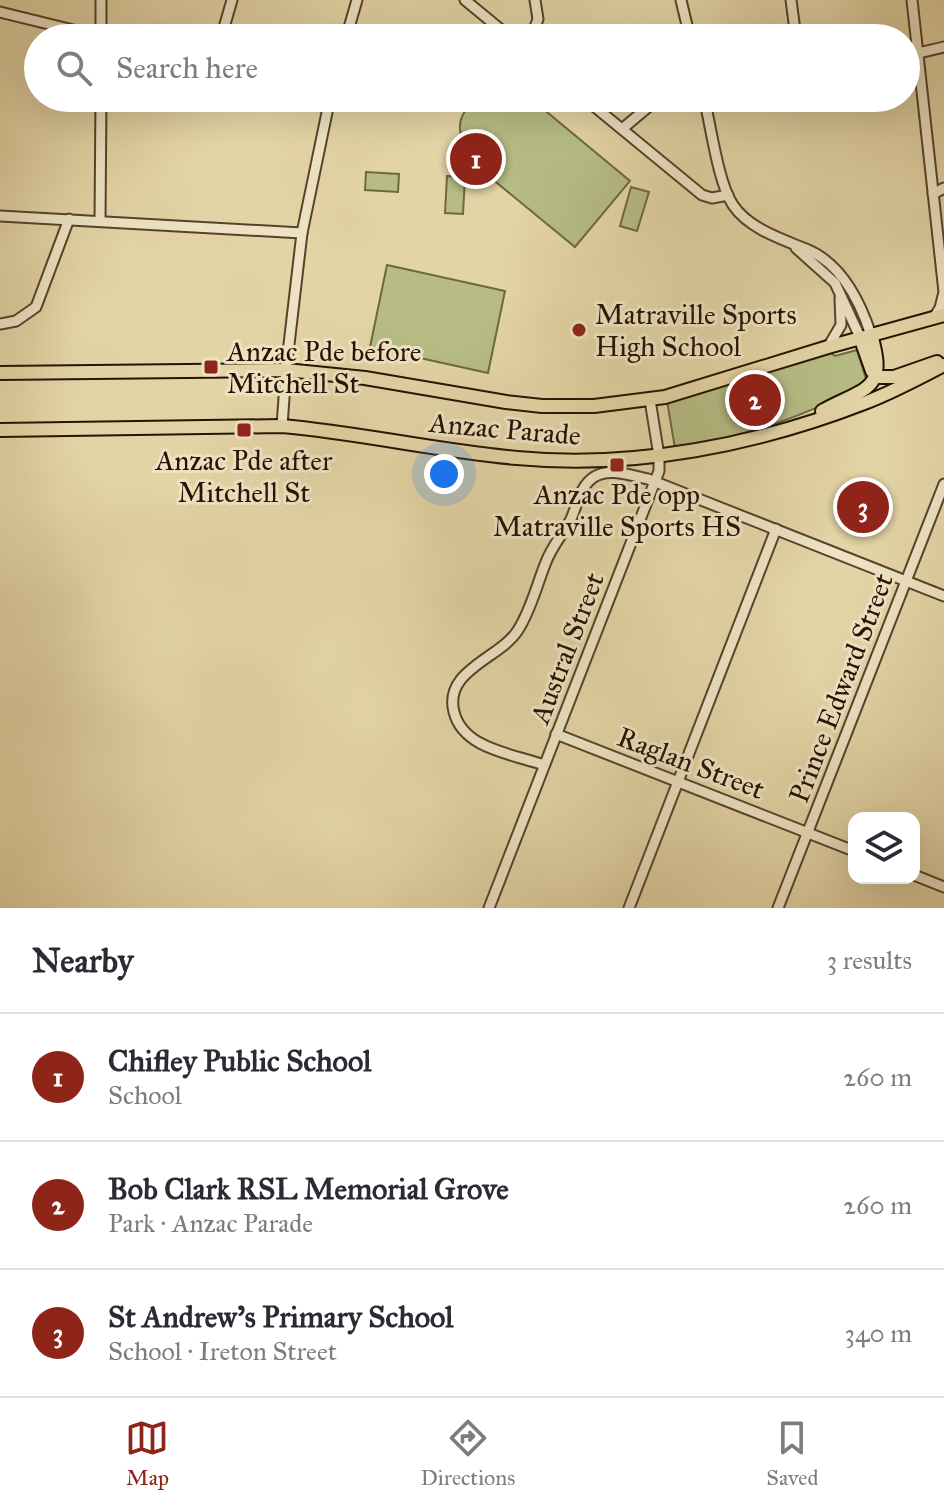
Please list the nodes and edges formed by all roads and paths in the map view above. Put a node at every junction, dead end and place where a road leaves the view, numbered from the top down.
1 (101, 0) edge
2 (232, 0) edge
3 (357, 0) edge
4 (465, 0) edge
5 (535, 0) edge
6 (681, 0) edge
7 (791, 0) edge
8 (912, 0) edge
9 (0, 12) edge
10 (48, 24) edge
11 (102, 24) edge
12 (225, 24) edge
13 (350, 24) edge
14 (494, 24) edge
15 (536, 24) edge
16 (687, 24) edge
17 (794, 24) edge
18 (915, 24) edge
19 (944, 47) edge
20 (920, 55) edge
21 (920, 65) edge
22 (101, 112) edge
23 (327, 112) edge
24 (601, 112) edge
25 (642, 112) edge
26 (707, 112) edge
27 (622, 129) junction
28 (944, 188) edge
29 (933, 194) junction
30 (728, 195) junction
31 (0, 216) edge
32 (69, 219) junction
33 (100, 221) junction
34 (302, 233) junction
35 (794, 246) junction
36 (839, 289) junction
37 (944, 292) edge
38 (939, 317) edge
39 (0, 324) edge
40 (866, 336) junction
41 (828, 347) junction
42 (944, 363) edge
43 (286, 370) junction
44 (0, 373) edge
45 (876, 376) junction
46 (650, 400) junction
47 (802, 425) junction
48 (282, 426) junction
49 (0, 430) edge
50 (659, 456) junction
51 (655, 482) junction
52 (944, 484) edge
53 (776, 529) junction
54 (906, 581) junction
55 (944, 596) edge
56 (556, 734) junction
57 (544, 765) junction
58 (678, 782) junction
59 (808, 833) junction
60 (848, 849) edge
61 (920, 877) edge
62 (944, 887) edge
63 (489, 908) edge
64 (629, 908) edge
65 (778, 908) edge

1 - 11 street
2 - 12 street
3 - 13 street
4 - 14 street
5 - 15 street
6 - 16 street
7 - 17 street
8 - 18 street
9 - 10 street
19 - 20 street
21 - 29 street
22 - 33 street
23 - 34 street
24 - 27 street
25 - 27 street
26 - 30 street
27 - 30 street
28 - 29 street
29 - 37 street
30 - 35 street
31 - 32 street
32 - 33 street
32 - 39 street
33 - 34 street
34 - 43 street
35 - 36 street
35 - 40 street
36 - 40 street
36 - 41 street
37 - 38 street
38 - 40 main road, Anzac Parade
40 - 41 main road, Anzac Parade
40 - 45 main road
41 - 46 main road, Anzac Parade
42 - 45 main road
42 - 47 main road, Anzac Parade
43 - 44 main road, Anzac Parade
43 - 46 main road, Anzac Parade
43 - 48 street
45 - 47 main road
46 - 50 street, Austral Street
47 - 50 main road, Anzac Parade
48 - 49 main road, Anzac Parade
48 - 50 main road, Anzac Parade
50 - 51 street, Austral Street
51 - 53 street
51 - 56 street, Austral Street
51 - 57 street
52 - 54 street, Prince Edward Street
53 - 54 street
53 - 58 street
54 - 55 street
54 - 59 street, Prince Edward Street
56 - 57 street, Austral Street
56 - 58 street, Raglan Street
57 - 63 street, Austral Street
58 - 59 street, Raglan Street
58 - 64 street
59 - 60 street, Raglan Street
59 - 65 street, Prince Edward Street
61 - 62 street

